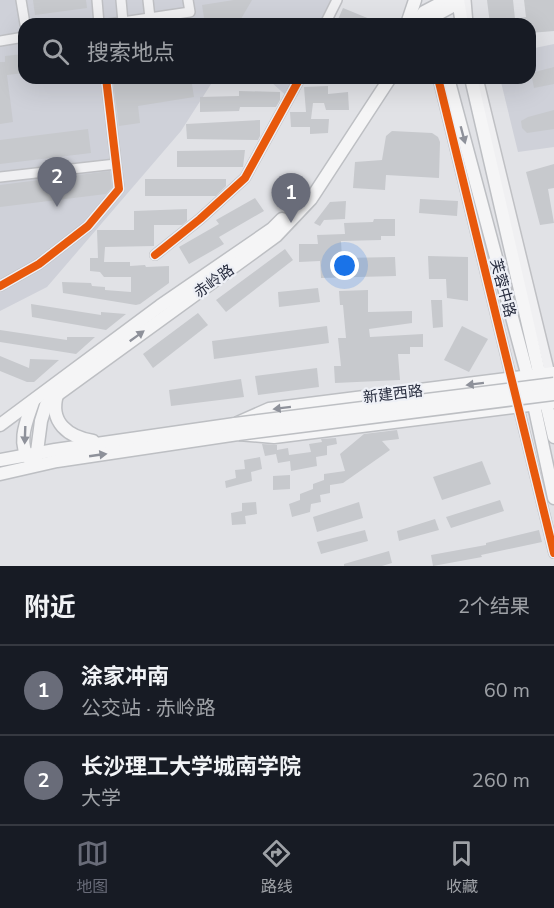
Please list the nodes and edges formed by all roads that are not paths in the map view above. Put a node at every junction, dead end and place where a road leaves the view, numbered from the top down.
1 (21, 0) edge
2 (97, 0) edge
3 (121, 0) edge
4 (148, 0) edge
5 (188, 0) edge
6 (337, 0) edge
7 (415, 0) edge
8 (445, 8) edge
9 (24, 18) edge
10 (98, 18) edge
11 (123, 18) edge
12 (150, 18) joint
13 (328, 18) edge
14 (409, 18) edge
15 (420, 18) edge
16 (459, 18) edge
17 (18, 39) edge
18 (0, 41) edge
19 (107, 84) edge
20 (297, 84) edge
21 (377, 84) edge
22 (386, 84) edge
23 (439, 84) edge
24 (450, 84) edge
25 (473, 84) edge
26 (479, 84) edge
27 (116, 164) junction
28 (0, 177) edge
29 (155, 255) dead end
30 (0, 286) edge
31 (550, 376) edge
32 (528, 377) junction
33 (511, 380) junction
34 (57, 395) junction
35 (552, 398) edge
36 (33, 402) junction
37 (534, 406) junction
38 (518, 408) junction
39 (0, 425) edge
40 (236, 429) junction
41 (554, 436) edge
42 (103, 443) junction
43 (0, 460) edge
44 (35, 460) junction
45 (0, 474) edge
46 (554, 498) edge
47 (554, 553) edge

1 - 9 street
2 - 10 street
3 - 11 street
4 - 12 street
5 - 12 street
6 - 13 street
7 - 14 main road
8 - 15 main road
8 - 16 street
17 - 18 street
19 - 27 street
20 - 29 street
21 - 36 main road, 赤岭路
34 -> 22 main road, 赤岭路
23 - 33 street
24 -> 32 main road, 芙蓉中路
25 - 31 main road, 芙蓉中路
26 - 31 street
27 - 28 street
27 - 30 street
31 - 32 main road, 新建西路
31 - 35 main road, 芙蓉中路
31 - 40 main road, 新建西路, bridge
32 - 33 main road, 新建西路
32 - 37 main road, 芙蓉中路
33 - 38 street
33 -> 40 main road, 新建西路
34 - 42 main road
34 - 44 main road, 赤岭路
35 - 37 main road, 新建西路
35 - 40 main road, 新建西路, bridge
35 - 41 main road, 芙蓉中路
36 - 39 main road, 赤岭路
36 -> 44 main road
37 - 38 main road, 新建西路
37 - 46 main road, 芙蓉中路
38 - 40 main road, 新建西路
38 - 47 street
40 - 42 main road, 新建西路
44 -> 40 main road, 新建西路
42 - 44 main road, 新建西路
43 - 44 main road, 新建西路
44 - 45 main road

